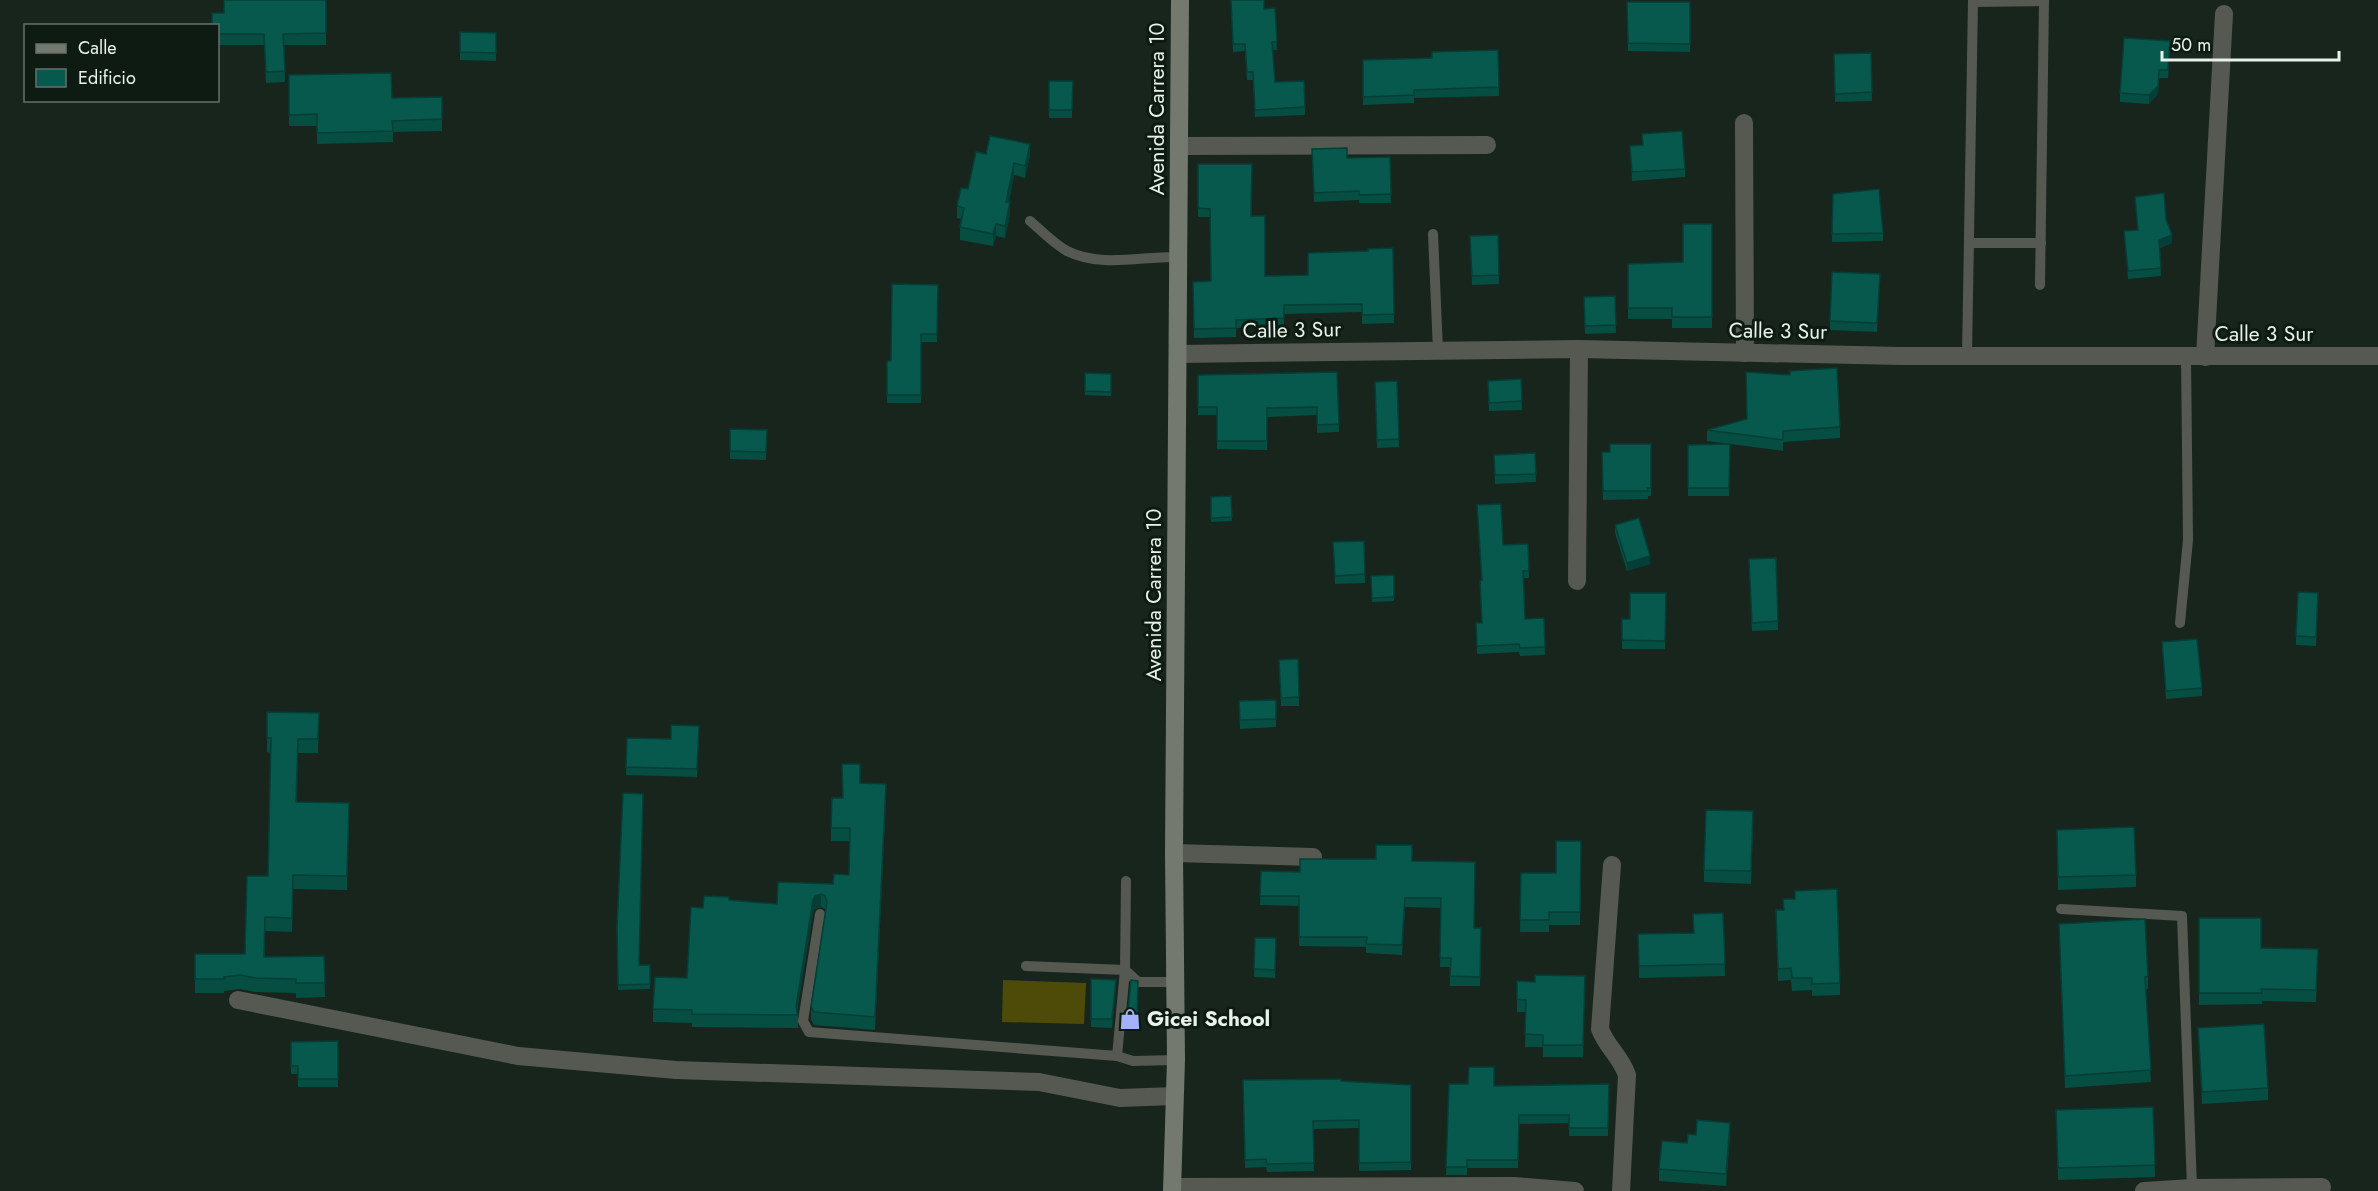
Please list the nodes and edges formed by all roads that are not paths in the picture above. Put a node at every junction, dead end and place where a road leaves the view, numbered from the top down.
1 (1180, 0) edge
2 (2044, 0) edge
3 (1973, 1) edge
4 (2224, 14) dead end
5 (1744, 123) dead end
6 (1488, 145) dead end
7 (1179, 147) junction
8 (1030, 221) dead end
9 (1433, 234) dead end
10 (1970, 243) junction
11 (2041, 243) junction
12 (1179, 257) junction
13 (2040, 285) dead end
14 (1579, 350) junction
15 (1438, 351) junction
16 (1745, 353) junction
17 (1178, 354) junction
18 (1967, 356) junction
19 (2378, 356) edge
20 (2186, 357) junction
21 (2205, 357) junction
22 (1577, 581) dead end
23 (2180, 623) dead end
24 (1174, 853) junction
25 (1313, 857) edge
26 (1612, 865) dead end
27 (1126, 881) dead end
28 (2061, 909) dead end
29 (820, 914) edge
30 (1026, 966) dead end
31 (1125, 970) junction
32 (1175, 982) junction
33 (238, 1000) dead end
34 (1117, 1056) junction
35 (1176, 1060) junction
36 (1174, 1096) junction
37 (2322, 1187) dead end
38 (1514, 1188) edge
39 (2192, 1188) junction
40 (1172, 1189) edge
41 (1575, 1191) edge
42 (1621, 1191) edge
43 (2144, 1191) edge
44 (2168, 1191) edge

1 - 7 street, Avenida Carrera 10
2 - 3 lane
2 - 11 lane
3 - 10 lane
4 - 21 street
5 - 16 street
6 - 7 street
7 - 12 street, Avenida Carrera 10
8 - 12 lane
9 - 15 lane
10 - 11 lane
10 - 18 lane
11 - 13 lane
12 - 17 street, Avenida Carrera 10
14 - 15 street, Calle 3 Sur
14 - 16 street, Calle 3 Sur
14 - 22 street
15 - 17 street, Calle 3 Sur
16 - 18 street, Calle 3 Sur
17 - 24 street, Avenida Carrera 10
18 - 20 street, Calle 3 Sur
19 - 21 street, Calle 3 Sur
20 - 21 street, Calle 3 Sur
20 - 23 lane
24 - 25 street
24 - 32 street, Avenida Carrera 10
26 - 42 street
27 - 31 lane
28 - 39 lane
29 - 34 lane
30 - 31 lane
31 - 32 lane
31 - 34 lane
32 - 35 street, Avenida Carrera 10
33 - 36 street
34 - 35 lane
35 - 36 street, Avenida Carrera 10
36 - 40 street, Avenida Carrera 10
37 - 39 street
38 - 40 street
38 - 41 street
39 - 44 street
43 - 44 street

